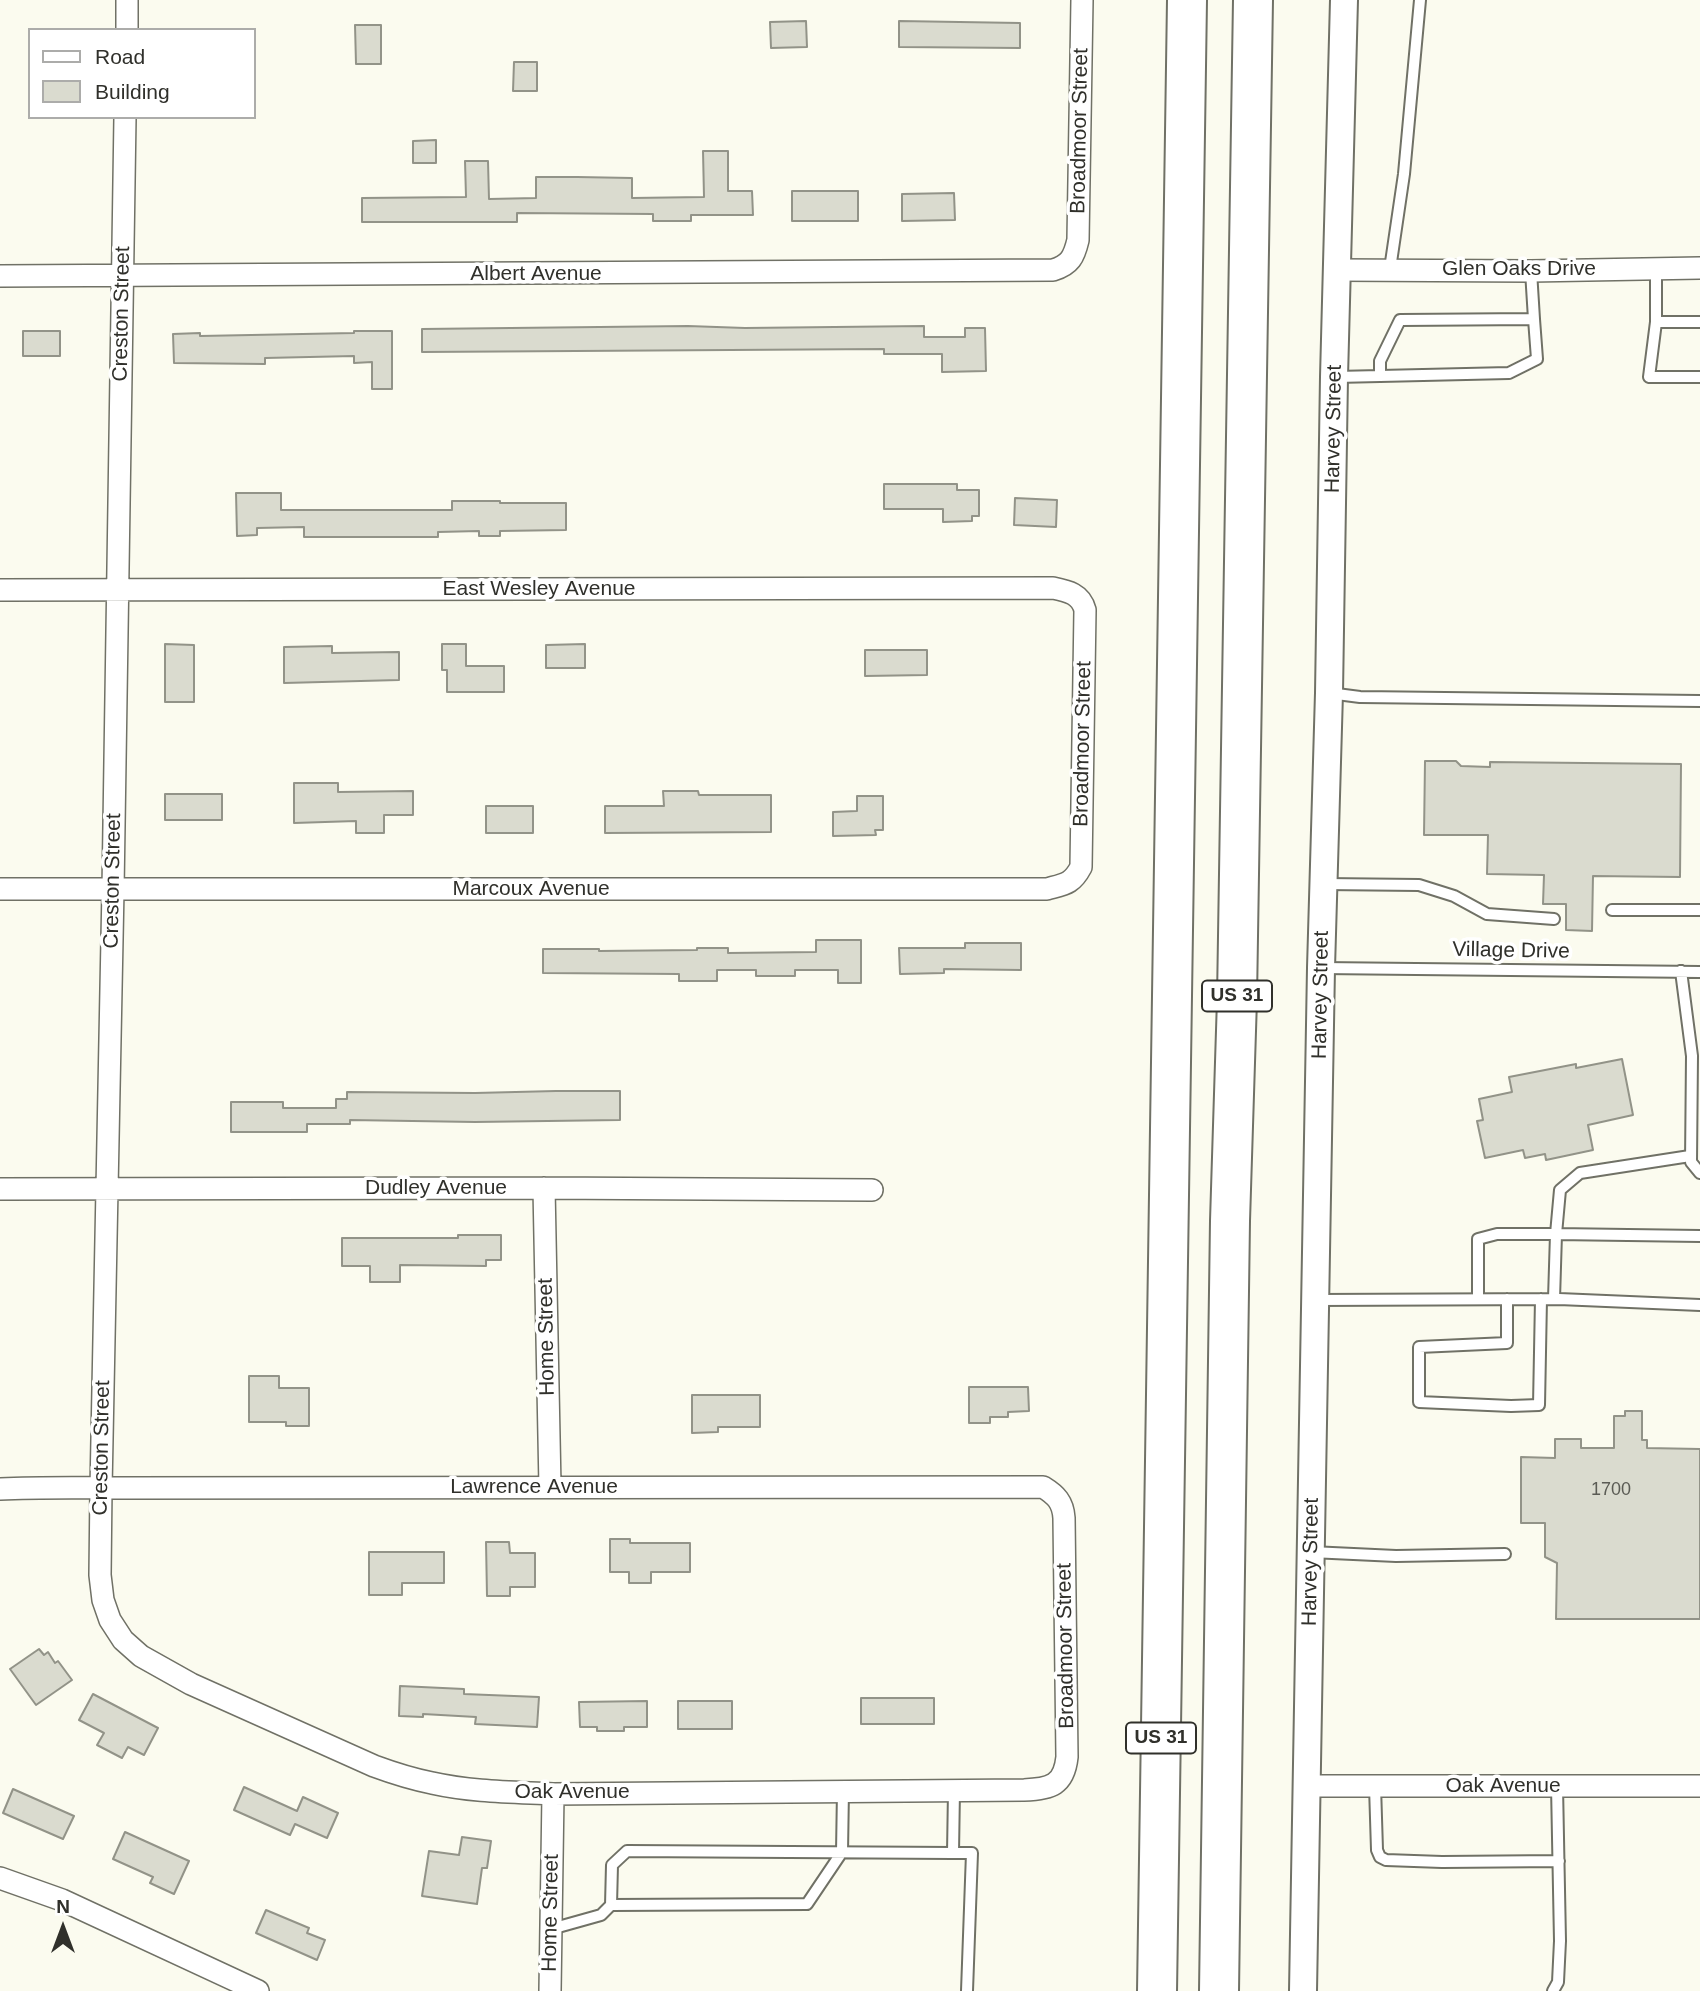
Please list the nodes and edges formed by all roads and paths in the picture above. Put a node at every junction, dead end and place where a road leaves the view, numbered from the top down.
1 (127, 0) edge
2 (1082, 0) edge
3 (1187, 0) edge
4 (1253, 0) edge
5 (1344, 0) edge
6 (1420, 0) edge
7 (127, 28) edge
8 (125, 119) edge
9 (1070, 261) joint
10 (1656, 268) junction
11 (1700, 268) edge
12 (1390, 269) junction
13 (1337, 270) junction
14 (1531, 271) junction
15 (123, 275) junction
16 (0, 276) edge
17 (1534, 319) junction
18 (1656, 322) junction
19 (1700, 322) edge
20 (1380, 376) junction
21 (1334, 377) junction
22 (1700, 377) edge
23 (117, 589) junction
24 (0, 590) edge
25 (1076, 595) joint
26 (1329, 693) junction
27 (1700, 701) edge
28 (1324, 884) junction
29 (1061, 885) joint
30 (0, 889) edge
31 (113, 889) junction
32 (1612, 910) dead end
33 (1700, 910) edge
34 (1555, 919) dead end
35 (1321, 968) junction
36 (1681, 971) junction
37 (1700, 972) edge
38 (1690, 1156) junction
39 (1700, 1173) edge
40 (544, 1188) junction
41 (0, 1189) edge
42 (106, 1189) junction
43 (872, 1189) dead end
44 (1556, 1234) junction
45 (1700, 1236) edge
46 (1478, 1299) junction
47 (1507, 1299) junction
48 (1541, 1299) junction
49 (1554, 1299) junction
50 (1315, 1300) junction
51 (1700, 1305) edge
52 (1165, 1485) junction
53 (550, 1487) junction
54 (101, 1488) junction
55 (0, 1489) edge
56 (1062, 1504) joint
57 (1227, 1515) junction
58 (1311, 1552) junction
59 (1504, 1554) dead end
60 (122, 1640) joint
61 (1055, 1785) joint
62 (1306, 1786) junction
63 (1375, 1786) junction
64 (1557, 1786) junction
65 (1700, 1786) edge
66 (843, 1790) junction
67 (954, 1790) junction
68 (553, 1794) junction
69 (842, 1852) junction
70 (953, 1853) junction
71 (1559, 1861) junction
72 (0, 1878) edge
73 (611, 1905) junction
74 (551, 1929) junction
75 (258, 1991) edge
76 (550, 1991) edge
77 (967, 1991) edge
78 (1134, 1991) edge
79 (1157, 1991) edge
80 (1219, 1991) edge
81 (1245, 1991) edge
82 (1303, 1991) edge
83 (1553, 1991) edge

1 - 7 street
2 - 9 street, Broadmoor Street
3 - 52 highway, US 31
4 - 57 highway, US 31
5 - 13 street, Harvey Street
6 - 12 lane
8 - 15 street, Creston Street
9 - 15 street, Albert Avenue
10 - 11 street, Glen Oaks Drive
10 - 14 street, Glen Oaks Drive
10 - 18 lane
12 - 13 street, Glen Oaks Drive
12 - 14 street, Glen Oaks Drive
13 - 21 street, Harvey Street
14 - 17 lane
15 - 16 street, Albert Avenue
15 - 23 street, Creston Street
17 - 20 lane
17 - 20 lane
18 - 19 lane
18 - 22 lane
20 - 21 lane
21 - 26 street, Harvey Street
23 - 24 street, East Wesley Avenue
23 - 25 street, East Wesley Avenue
23 - 31 street, Creston Street
25 - 29 street, Broadmoor Street
26 - 27 lane
26 - 28 street, Harvey Street
28 - 34 lane
28 - 35 street, Harvey Street
29 - 31 street, Marcoux Avenue
30 - 31 street, Marcoux Avenue
31 - 42 street, Creston Street
32 - 33 lane
35 - 36 lane, Village Drive
35 - 50 street, Harvey Street
36 - 37 lane, Village Drive
36 - 38 lane
38 - 39 lane
38 - 44 lane
40 - 42 street, Dudley Avenue
40 - 43 street, Dudley Avenue
40 - 53 street, Home Street
41 - 42 street, Dudley Avenue
42 - 54 street, Creston Street
44 - 45 lane
44 - 46 lane
44 - 49 lane
46 - 47 lane
46 - 50 lane
47 - 48 lane
47 - 48 lane
48 - 49 lane
49 - 51 lane
50 - 58 street, Harvey Street
52 - 78 highway
52 - 79 highway, US 31
53 - 54 street, Lawrence Avenue
53 - 56 street, Lawrence Avenue
54 - 55 street, Lawrence Avenue
54 - 60 street, Creston Street
56 - 61 street, Broadmoor Street
57 - 80 highway, US 31
57 - 81 highway
58 - 59 lane
58 - 62 street, Harvey Street
60 - 68 street, Oak Avenue
61 - 67 street, Oak Avenue
62 - 63 street, Oak Avenue
62 - 82 street, Harvey Street
63 - 64 street, Oak Avenue
63 - 71 lane
64 - 65 street, Oak Avenue
64 - 71 lane
66 - 67 street, Oak Avenue
66 - 68 street, Oak Avenue
66 - 69 lane
67 - 70 lane
68 - 74 street, Home Street
69 - 70 lane
69 - 73 lane
69 - 73 lane
70 - 77 lane
71 - 83 lane
72 - 75 street
73 - 74 lane
74 - 76 street, Home Street

